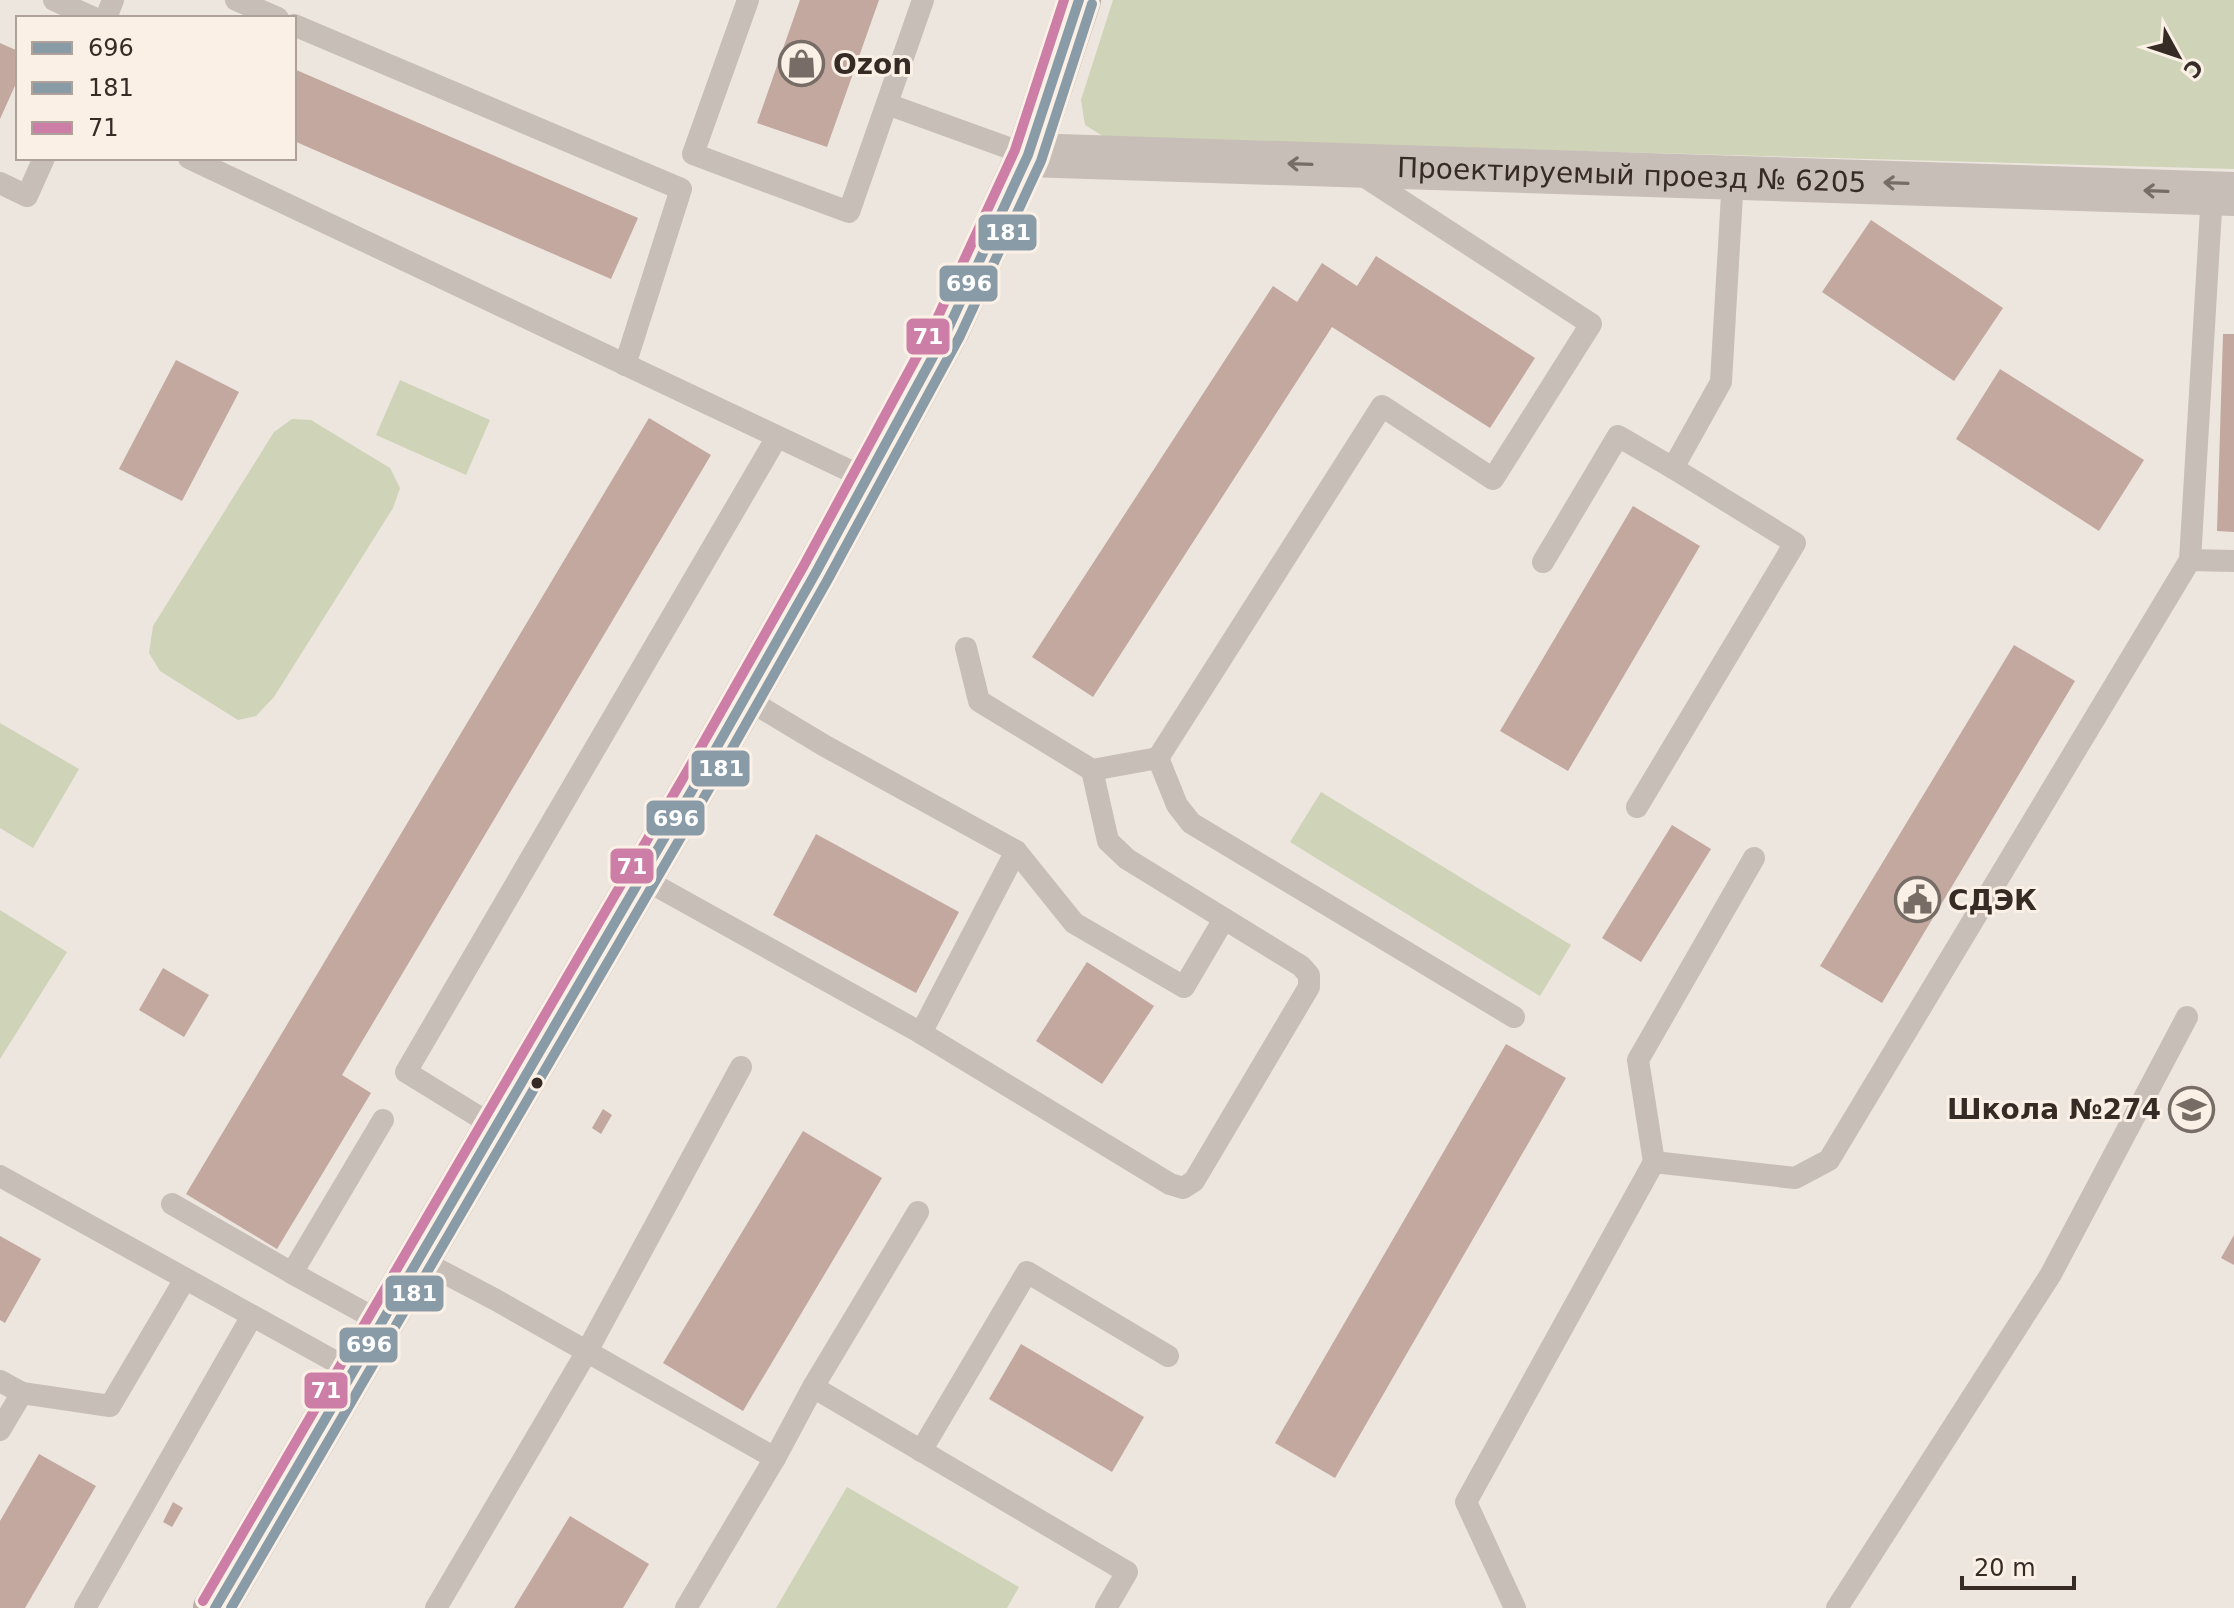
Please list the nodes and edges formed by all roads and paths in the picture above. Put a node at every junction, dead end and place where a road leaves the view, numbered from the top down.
1 (54, 0) edge
2 (236, 0) edge
3 (748, 0) edge
4 (923, 0) edge
5 (1079, 0) edge
6 (90, 16) edge
7 (273, 16) edge
8 (296, 26) edge
9 (887, 104) junction
10 (1028, 155) junction
11 (43, 160) edge
12 (193, 160) edge
13 (1348, 166) junction
14 (1733, 178) junction
15 (0, 183) edge
16 (2223, 193) edge
17 (625, 365) junction
18 (777, 437) junction
19 (1673, 468) junction
20 (867, 479) junction
21 (2190, 560) junction
22 (2234, 561) edge
23 (1543, 562) dead end
24 (966, 648) dead end
25 (745, 698) junction
26 (1158, 758) junction
27 (1092, 770) junction
28 (1637, 807) dead end
29 (1016, 851) junction
30 (1754, 858) dead end
31 (642, 878) junction
32 (1224, 919) junction
33 (1514, 1017) dead end
34 (2187, 1017) dead end
35 (921, 1033) junction
36 (741, 1067) dead end
37 (383, 1120) dead end
38 (497, 1128) junction
39 (1654, 1162) junction
40 (0, 1176) edge
41 (172, 1204) dead end
42 (918, 1212) dead end
43 (420, 1260) junction
44 (292, 1273) junction
45 (185, 1279) junction
46 (252, 1316) junction
47 (383, 1323) junction
48 (586, 1353) junction
49 (1168, 1356) dead end
50 (354, 1372) junction
51 (0, 1381) edge
52 (813, 1387) junction
53 (22, 1393) junction
54 (0, 1430) edge
55 (921, 1451) junction
56 (775, 1458) junction
57 (85, 1608) edge
58 (215, 1608) edge
59 (436, 1608) edge
60 (686, 1608) edge
61 (1106, 1608) edge
62 (1515, 1608) edge
63 (1837, 1608) edge

1 - 6 lane
2 - 7 lane
3 - 9 lane
4 - 9 lane
5 - 10 street
8 - 17 lane
9 - 10 lane
13 -> 10 street, Проектируемый проезд № 6205
10 - 20 street
11 - 15 lane
12 - 17 lane
13 - 14 street, Проектируемый проезд № 6205
13 - 26 lane
16 -> 14 street, Проектируемый проезд № 6205
14 - 19 lane
16 - 21 lane
17 - 18 lane
18 - 20 lane
18 - 38 lane
19 - 23 lane
19 - 28 lane
20 - 25 street
21 - 22 lane
21 - 39 lane
24 - 27 lane
25 - 29 lane
25 - 31 street
26 - 27 lane
26 - 33 lane
27 - 32 lane
29 - 32 lane
29 - 35 lane
30 - 39 lane
31 - 35 lane
31 - 38 street
32 - 35 lane
34 - 63 lane
36 - 48 lane
37 - 44 lane
38 - 43 street
39 - 62 lane
40 - 45 lane
41 - 44 lane
42 - 52 lane
43 - 47 street
43 - 48 lane
44 - 47 lane
45 - 46 lane
45 - 53 lane
46 - 50 lane
46 - 57 lane
47 - 50 street
48 - 56 lane
48 - 59 lane
49 - 55 lane
50 - 58 street
51 - 53 lane
52 - 55 lane
52 - 56 lane
53 - 54 lane
55 - 61 lane
56 - 60 lane

